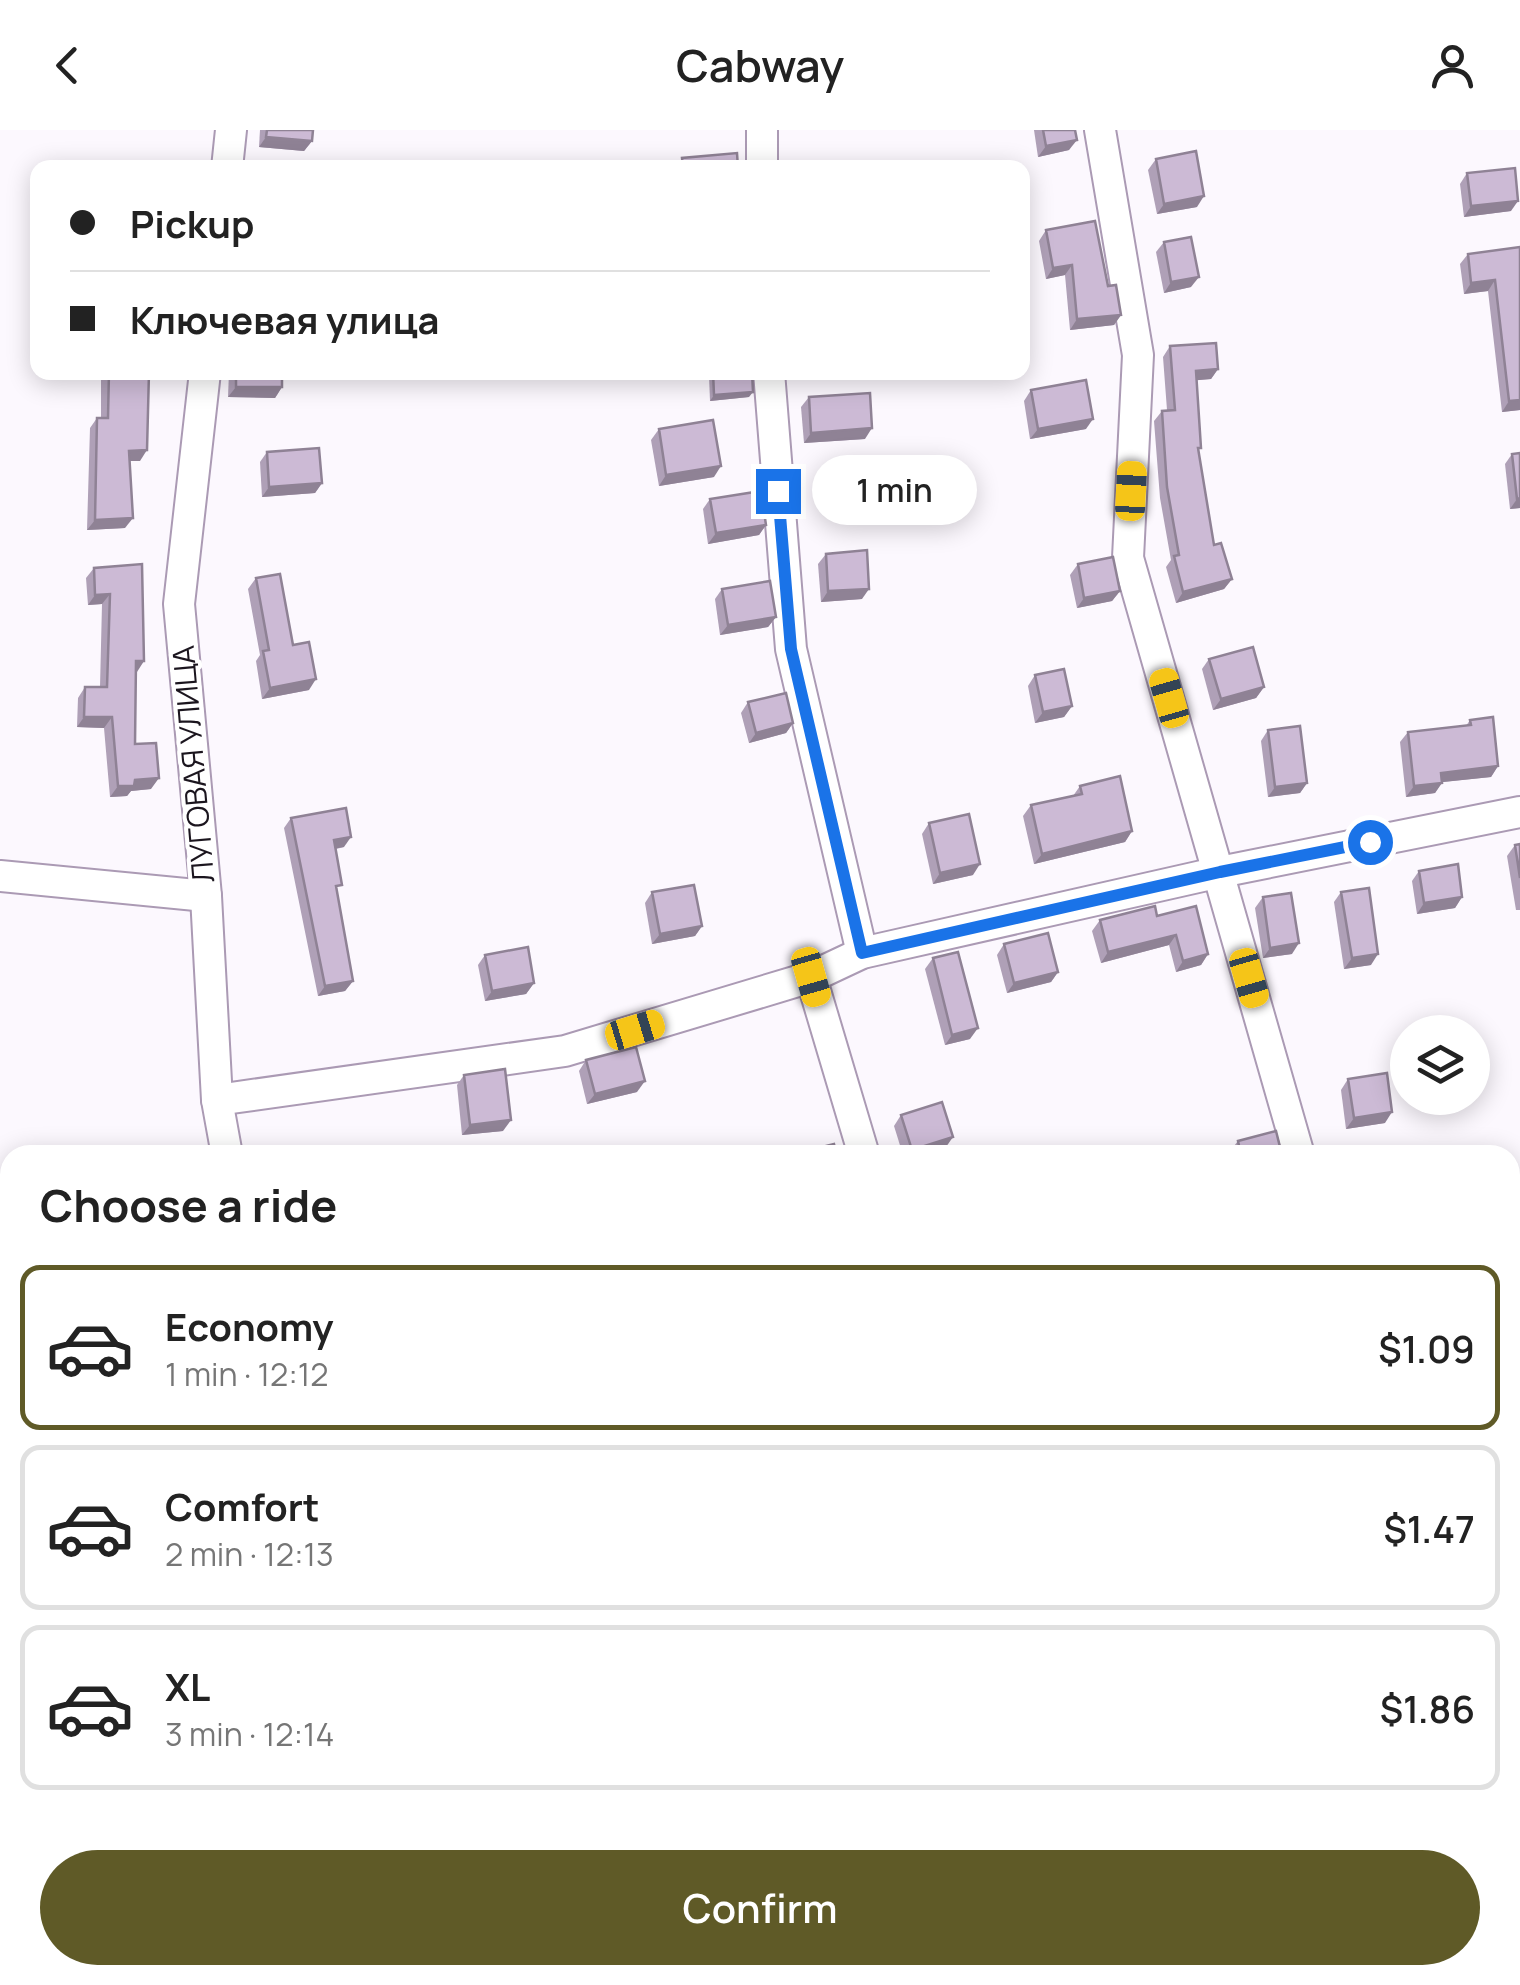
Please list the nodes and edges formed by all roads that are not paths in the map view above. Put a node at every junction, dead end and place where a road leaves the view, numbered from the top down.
1 (231, 130) edge
2 (762, 130) edge
3 (1100, 130) edge
4 (228, 160) edge
5 (762, 160) edge
6 (203, 380) edge
7 (770, 380) edge
8 (1520, 812) edge
9 (1220, 872) junction
10 (0, 876) edge
11 (206, 896) junction
12 (862, 953) junction
13 (811, 977) junction
14 (217, 1100) junction
15 (225, 1145) edge
16 (861, 1145) edge
17 (1296, 1145) edge

1 - 4 street
2 - 5 street
3 - 9 street
6 - 11 street, ЛУГОВАЯ УЛИЦА
7 - 12 street
8 - 9 street
9 - 12 street
9 - 17 street
10 - 11 street
11 - 14 street, ЛУГОВАЯ УЛИЦА
12 - 13 street
13 - 14 street
13 - 16 street
14 - 15 street, ЛУГОВАЯ УЛИЦА

